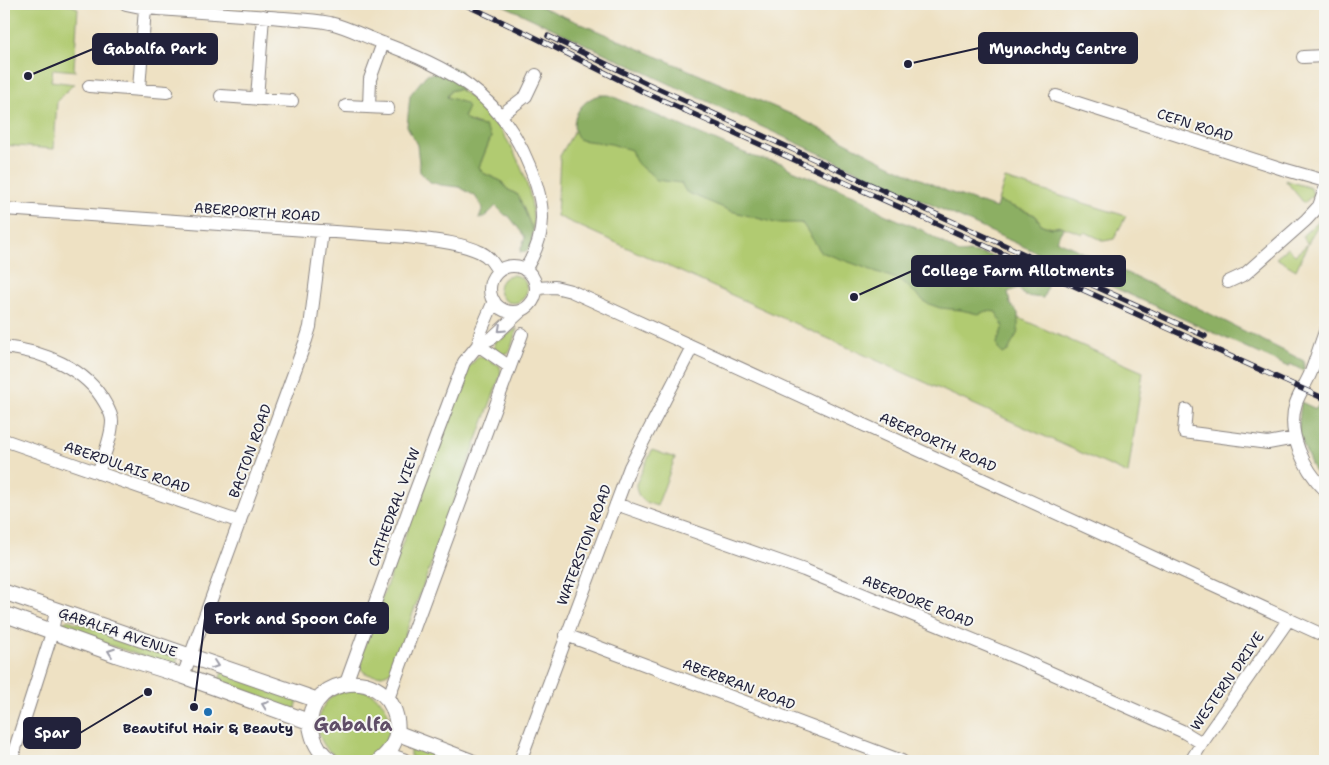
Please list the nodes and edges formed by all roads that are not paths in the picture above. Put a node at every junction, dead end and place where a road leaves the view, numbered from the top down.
1 (126, 4) edge
2 (145, 8) junction
3 (205, 8) edge
4 (263, 16) junction
5 (383, 43) junction
6 (1325, 56) edge
7 (1303, 57) dead end
8 (536, 75) dead end
9 (89, 86) dead end
10 (139, 90) junction
11 (167, 92) dead end
12 (221, 96) dead end
13 (1056, 96) dead end
14 (257, 99) junction
15 (292, 101) dead end
16 (346, 106) dead end
17 (369, 107) junction
18 (388, 108) dead end
19 (500, 116) junction
20 (1325, 181) edge
21 (1325, 190) edge
22 (4, 209) edge
23 (322, 231) junction
24 (526, 270) junction
25 (498, 271) junction
26 (1228, 282) dead end
27 (536, 288) junction
28 (494, 301) junction
29 (522, 310) junction
30 (1325, 332) edge
31 (522, 334) dead end
32 (478, 345) junction
33 (4, 347) edge
34 (692, 347) junction
35 (510, 367) junction
36 (1186, 410) dead end
37 (1295, 438) junction
38 (4, 440) edge
39 (98, 473) junction
40 (1325, 490) edge
41 (616, 504) junction
42 (240, 522) junction
43 (4, 592) edge
44 (56, 611) junction
45 (4, 614) edge
46 (1289, 619) junction
47 (52, 631) junction
48 (566, 635) junction
49 (1325, 636) edge
50 (190, 657) junction
51 (183, 676) junction
52 (346, 683) junction
53 (388, 699) junction
54 (318, 700) junction
55 (310, 722) junction
56 (397, 733) junction
57 (1202, 743) junction
58 (322, 758) edge
59 (383, 758) edge
60 (11, 761) edge
61 (404, 761) edge
62 (470, 761) edge
63 (520, 761) edge
64 (902, 761) edge
65 (1191, 761) edge

1 - 2 street
2 - 3 street
2 - 10 street
3 - 4 street
4 - 5 street
4 - 14 street
5 - 17 street
5 - 19 street
6 - 7 street
8 - 19 street
9 - 10 street
10 - 11 street
12 - 14 street
13 - 20 street, CEFN ROAD
14 - 15 street
16 - 17 street
17 - 18 street
19 - 24 street
21 - 26 street
22 - 23 street, ABERPORTH ROAD
23 - 25 street, ABERPORTH ROAD
23 - 42 street, BACTON ROAD
24 - 25 street
24 - 27 street
25 - 28 street
27 - 29 street
27 - 34 street, ABERPORTH ROAD
28 - 29 street
28 - 32 street, CATHEDRAL VIEW
29 -> 32 street, CATHEDRAL VIEW
30 - 37 street
31 - 35 street
32 - 35 street
32 - 52 street, CATHEDRAL VIEW
33 - 39 street
34 - 41 street, WATERSTON ROAD
34 - 46 street, ABERPORTH ROAD
35 - 53 street
36 - 37 street
37 - 40 street
38 - 39 street, ABERDULAIS ROAD
39 - 42 street, ABERDULAIS ROAD
41 - 48 street, WATERSTON ROAD
41 - 57 street, ABERDORE ROAD
42 - 50 street, BACTON ROAD
43 - 44 street, GABALFA AVENUE
44 - 47 street
44 - 50 street, GABALFA AVENUE
45 - 47 street, GABALFA AVENUE
46 - 49 street, ABERPORTH ROAD
46 - 57 street, WESTERN DRIVE
51 -> 47 street, GABALFA AVENUE
47 - 60 street
48 - 63 street, WATERSTON ROAD
48 - 64 street, ABERBRAN ROAD
50 - 51 street, BACTON ROAD
50 -> 54 street, GABALFA AVENUE
55 -> 51 street, GABALFA AVENUE
52 - 53 street
52 - 54 street
53 - 56 street
54 - 55 street
55 - 58 street
56 - 59 street
56 - 62 street
57 - 65 street, WESTERN DRIVE
59 - 61 street

